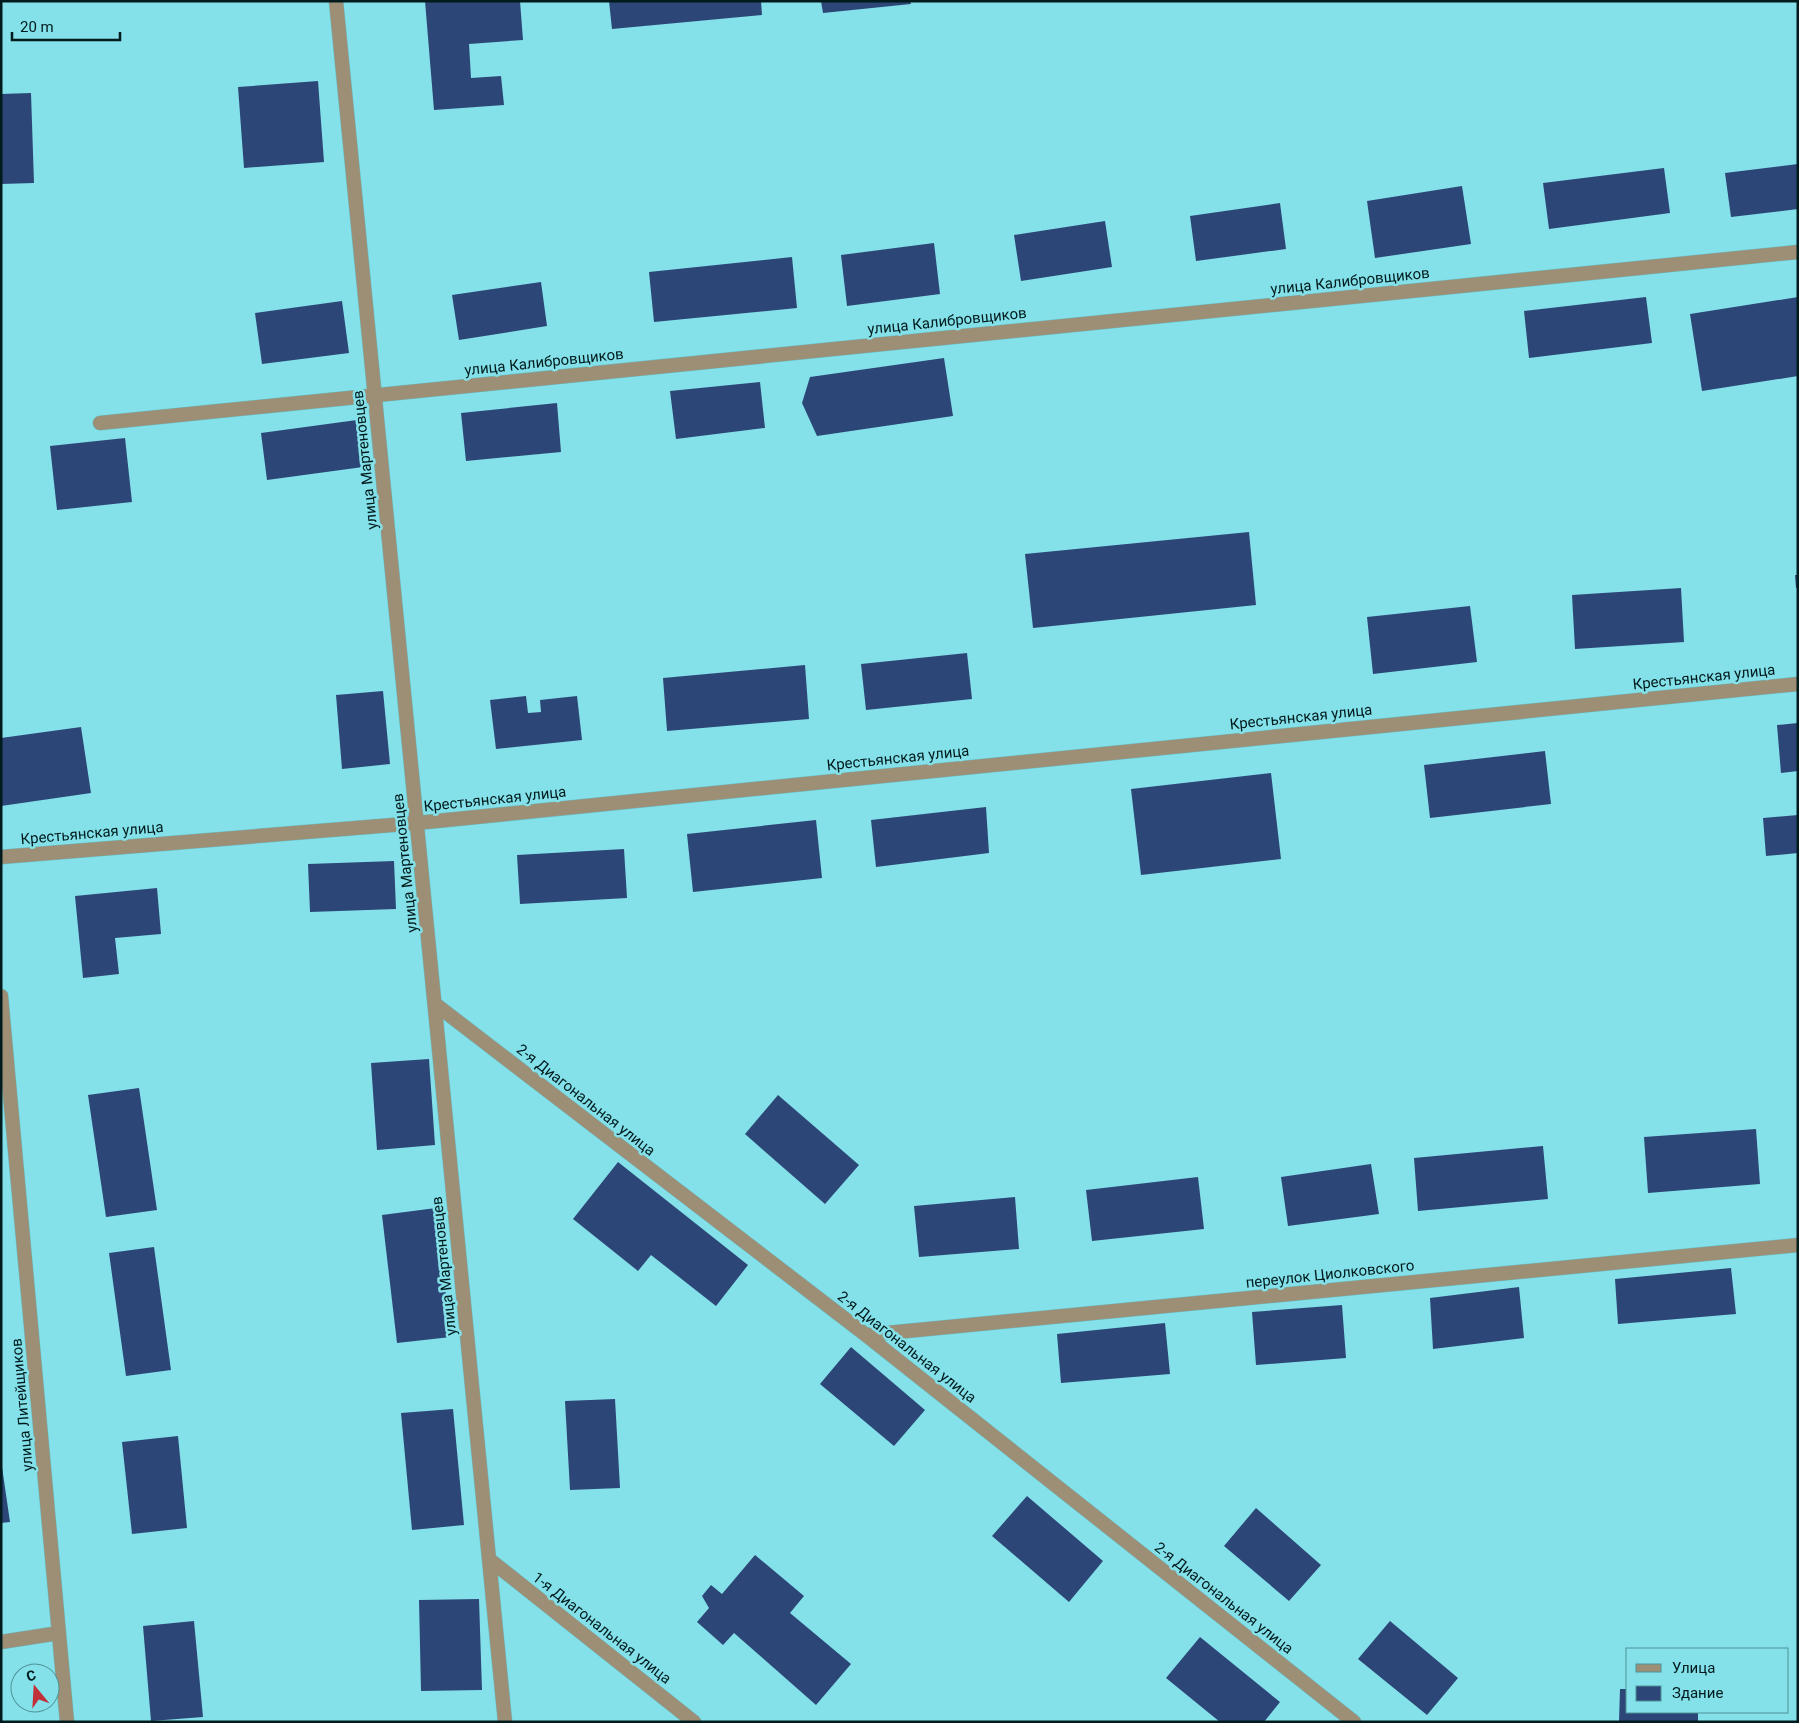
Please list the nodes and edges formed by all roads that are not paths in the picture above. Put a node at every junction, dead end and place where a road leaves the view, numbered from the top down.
1 (336, 1) edge
2 (1798, 252) edge
3 (375, 395) junction
4 (100, 423) dead end
5 (1798, 684) edge
6 (417, 823) junction
7 (1, 857) edge
8 (1, 996) edge
9 (435, 1004) junction
10 (1798, 1245) edge
11 (866, 1335) junction
12 (490, 1560) junction
13 (59, 1633) junction
14 (1, 1642) edge
15 (67, 1722) edge
16 (505, 1722) edge
17 (694, 1722) edge
18 (1354, 1722) edge

1 - 3 street, улица Мартеновцев
2 - 3 street, улица Калибровщиков
3 - 4 street, улица Калибровщиков
3 - 6 street, улица Мартеновцев
5 - 6 street, Крестьянская улица
6 - 7 street, Крестьянская улица
6 - 9 street, улица Мартеновцев
8 - 13 street, улица Литейщиков
9 - 11 street, 2-я Диагональная улица
9 - 12 street, улица Мартеновцев
10 - 11 street, переулок Циолковского
11 - 18 street, 2-я Диагональная улица
12 - 16 street, улица Мартеновцев
12 - 17 street, 1-я Диагональная улица
13 - 14 street
13 - 15 street, улица Литейщиков

